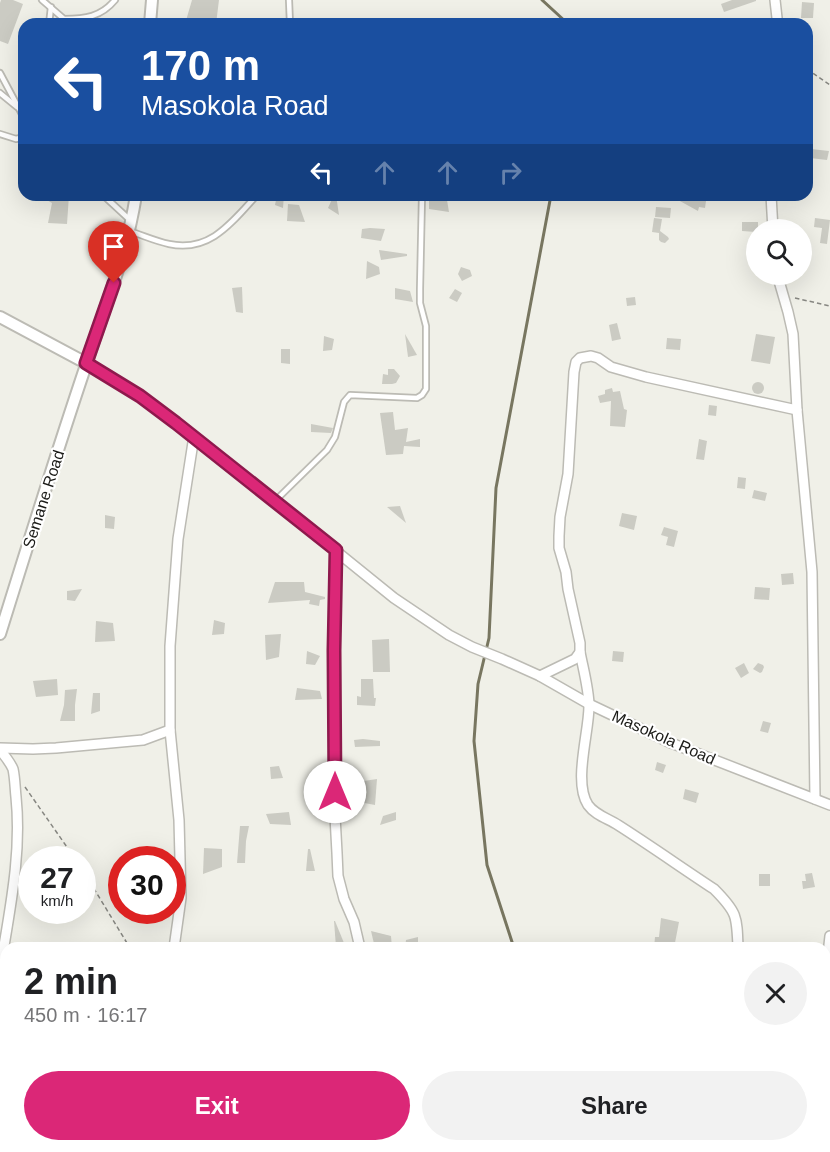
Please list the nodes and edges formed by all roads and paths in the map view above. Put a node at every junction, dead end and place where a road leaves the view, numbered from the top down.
1 (42, 0) edge
2 (116, 0) edge
3 (152, 0) edge
4 (289, 0) edge
5 (775, 0) edge
6 (51, 7) junction
7 (50, 18) edge
8 (62, 18) edge
9 (84, 18) edge
10 (150, 18) edge
11 (290, 18) edge
12 (776, 18) edge
13 (0, 73) edge
14 (813, 73) edge
15 (830, 85) edge
16 (0, 93) edge
17 (18, 106) edge
18 (18, 107) edge
19 (0, 134) edge
20 (18, 138) edge
21 (108, 201) edge
22 (135, 201) edge
23 (251, 201) edge
24 (422, 201) edge
25 (771, 201) edge
26 (772, 219) edge
27 (130, 226) junction
28 (780, 285) edge
29 (783, 295) junction
30 (830, 306) edge
31 (0, 317) edge
32 (86, 363) junction
33 (798, 410) junction
34 (194, 436) junction
35 (275, 501) junction
36 (336, 550) junction
37 (0, 632) edge
38 (580, 652) junction
39 (540, 676) junction
40 (589, 704) junction
41 (170, 730) junction
42 (0, 749) edge
43 (13, 770) junction
44 (814, 799) junction
45 (830, 805) edge
46 (66, 846) edge
47 (96, 893) edge
48 (4, 942) edge
49 (126, 942) edge
50 (175, 942) edge
51 (359, 942) edge
52 (737, 942) edge

1 - 6 lane
2 - 9 lane
3 - 10 street
4 - 11 lane
5 - 12 street
6 - 7 lane
6 - 8 lane
13 - 17 lane
14 - 15 path
16 - 18 lane
19 - 20 lane
21 - 27 lane
22 - 27 street, Semane Road
23 - 27 lane
24 - 35 lane
25 - 26 street
27 - 32 street, Semane Road
28 - 29 street
29 - 30 path
29 - 33 street
31 - 32 street
32 - 34 street
32 - 37 street, Semane Road
33 - 38 street
33 - 44 street
34 - 35 street
34 - 41 street
35 - 36 street
36 - 39 street, Masokola Road
36 - 51 street
38 - 39 street
38 - 40 street
39 - 40 street, Masokola Road
40 - 44 street, Masokola Road
40 - 52 street
41 - 42 street
41 - 50 street
42 - 43 street
43 - 46 path
43 - 48 street
44 - 45 street, Masokola Road
47 - 49 path

